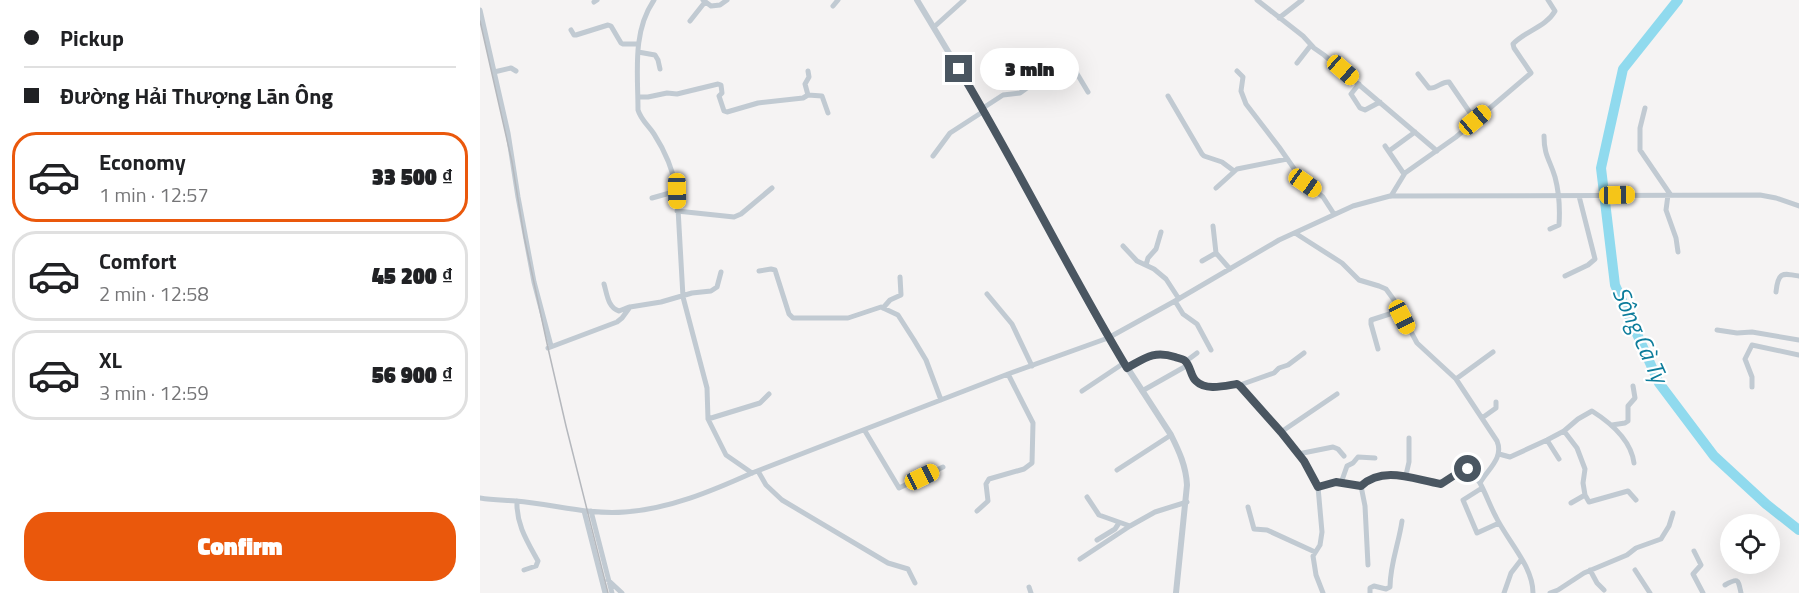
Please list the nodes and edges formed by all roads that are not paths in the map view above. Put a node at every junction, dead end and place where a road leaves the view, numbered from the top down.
1 (654, 0) edge
2 (727, 0) edge
3 (838, 0) edge
4 (917, 0) edge
5 (964, 0) edge
6 (1257, 0) edge
7 (1302, 0) edge
8 (1548, 0) edge
9 (704, 1) edge
10 (833, 6) dead end
11 (480, 10) edge
12 (1280, 18) junction
13 (690, 21) dead end
14 (481, 22) edge
15 (934, 27) junction
16 (571, 30) dead end
17 (638, 44) junction
18 (1311, 45) junction
19 (638, 52) junction
20 (1297, 63) dead end
21 (660, 69) dead end
22 (1237, 70) dead end
23 (516, 71) dead end
24 (808, 71) dead end
25 (494, 72) junction
26 (1418, 74) dead end
27 (1359, 84) junction
28 (1089, 92) dead end
29 (808, 95) junction
30 (1168, 96) dead end
31 (638, 97) junction
32 (1380, 102) junction
33 (1645, 108) dead end
34 (983, 109) junction
35 (828, 113) dead end
36 (1475, 120) junction
37 (1415, 132) junction
38 (1544, 136) dead end
39 (1437, 151) junction
40 (933, 156) dead end
41 (1287, 159) junction
42 (1234, 171) junction
43 (1404, 174) junction
44 (772, 188) dead end
45 (1216, 189) dead end
46 (677, 191) junction
47 (1669, 195) junction
48 (1390, 196) junction
49 (1558, 196) junction
50 (1581, 196) junction
51 (652, 198) dead end
52 (1799, 206) edge
53 (677, 212) junction
54 (1334, 214) junction
55 (1213, 226) dead end
56 (1550, 229) dead end
57 (1161, 232) dead end
58 (1295, 233) junction
59 (1123, 246) dead end
60 (1678, 252) dead end
61 (1216, 253) junction
62 (1202, 261) dead end
63 (1146, 265) junction
64 (1230, 269) junction
65 (759, 271) dead end
66 (721, 272) dead end
67 (1565, 276) dead end
68 (1799, 276) edge
69 (900, 278) dead end
70 (604, 284) dead end
71 (1776, 292) dead end
72 (987, 294) dead end
73 (683, 297) junction
74 (1177, 300) junction
75 (630, 306) junction
76 (883, 308) junction
77 (1399, 310) junction
78 (1718, 330) dead end
79 (1108, 338) junction
80 (1799, 340) edge
81 (1378, 349) dead end
82 (1211, 350) dead end
83 (1304, 352) dead end
84 (1493, 352) dead end
85 (1197, 353) dead end
86 (1799, 355) edge
87 (1187, 364) junction
88 (1032, 366) junction
89 (1126, 366) junction
90 (1008, 374) junction
91 (1456, 379) junction
92 (1240, 386) junction
93 (1633, 386) dead end
94 (1752, 387) dead end
95 (1082, 391) dead end
96 (1142, 391) junction
97 (769, 394) dead end
98 (1337, 394) dead end
99 (941, 400) junction
100 (1496, 402) dead end
101 (1482, 418) junction
102 (708, 419) junction
103 (1612, 425) junction
104 (865, 431) junction
105 (1564, 431) junction
106 (1281, 432) junction
107 (1171, 435) junction
108 (1409, 438) dead end
109 (1547, 440) junction
110 (1298, 454) junction
111 (1499, 454) junction
112 (1344, 456) dead end
113 (1375, 458) dead end
114 (1559, 459) dead end
115 (1634, 463) dead end
116 (943, 467) dead end
117 (1117, 470) dead end
118 (755, 472) junction
119 (1406, 475) junction
120 (1341, 483) junction
121 (1481, 485) junction
122 (1361, 486) junction
123 (1318, 487) junction
124 (1585, 495) junction
125 (1087, 497) dead end
126 (480, 498) edge
127 (1636, 500) dead end
128 (517, 501) junction
129 (1187, 502) junction
130 (1571, 503) dead end
131 (1248, 507) dead end
132 (591, 511) junction
133 (977, 511) dead end
134 (584, 512) junction
135 (1673, 513) dead end
136 (1402, 521) dead end
137 (1119, 523) junction
138 (1499, 523) junction
139 (1130, 526) junction
140 (1097, 540) dead end
141 (1694, 551) dead end
142 (1315, 552) junction
143 (1080, 559) dead end
144 (1521, 560) junction
145 (1368, 566) dead end
146 (525, 570) dead end
147 (1590, 570) junction
148 (1635, 570) dead end
149 (607, 578) junction
150 (915, 583) dead end
151 (1725, 585) dead end
152 (1604, 590) dead end
153 (605, 593) edge
154 (612, 593) edge
155 (621, 593) edge
156 (1176, 593) edge
157 (1323, 593) edge
158 (1370, 593) edge
159 (1504, 593) edge
160 (1533, 593) edge
161 (1550, 593) edge
162 (1650, 593) edge
163 (1703, 593) edge
164 (1741, 593) edge

1 - 17 street
2 - 9 street
3 - 10 street
4 - 15 street
5 - 15 street
6 - 12 street
7 - 12 street
8 - 36 street
9 - 13 street
11 - 14 street
12 - 18 street
14 - 25 street
15 - 34 street
16 - 17 street
17 - 19 street
18 - 20 street
18 - 27 street
19 - 21 street
19 - 31 street
22 - 41 street
23 - 25 street
24 - 29 street
25 - 75 street
26 - 36 street
27 - 32 street
27 - 32 street
28 - 34 street
29 - 31 street
29 - 35 street
30 - 42 street
31 - 46 street
32 - 37 street
33 - 47 street
34 - 40 street
34 - 79 street
36 - 39 street
37 - 39 street
37 - 43 street
38 - 49 street
39 - 43 street
41 - 42 street
41 - 54 street
42 - 45 street
43 - 48 street
44 - 53 street
46 - 51 street
46 - 53 street
47 - 50 street
47 - 52 street
47 - 60 street
48 - 49 street
48 - 54 street
49 - 50 street
49 - 56 street
50 - 67 street
53 - 73 street
54 - 58 street
55 - 61 street
57 - 63 street
58 - 64 street
58 - 77 street
59 - 63 street
61 - 62 street
61 - 64 street
63 - 74 street
64 - 74 street
65 - 76 street
66 - 73 street
68 - 71 street
69 - 76 street
70 - 75 street
72 - 88 street
73 - 75 street
73 - 102 street
74 - 79 street
74 - 82 street
76 - 99 street
77 - 81 street
77 - 91 street
78 - 80 street
79 - 88 street
79 - 89 street
83 - 92 street
84 - 91 street
85 - 87 street
86 - 94 street
87 - 89 street
87 - 92 street
87 - 96 street
88 - 90 street
89 - 95 street
89 - 96 street
90 - 99 street
90 - 133 street
91 - 101 street
92 - 106 street
93 - 103 street
96 - 107 street
97 - 102 street
98 - 106 street
99 - 104 street
100 - 101 street
101 - 111 street
102 - 118 street
103 - 105 street
103 - 115 street
104 - 116 street
104 - 118 street
105 - 109 street
105 - 124 street
106 - 110 street
107 - 117 street
107 - 129 street
108 - 119 street
109 - 111 street
109 - 114 street
110 - 112 street
110 - 123 street
111 - 121 street
113 - 120 street
118 - 132 street
118 - 150 street
119 - 121 street
119 - 122 street
120 - 122 street
120 - 123 street
121 - 138 street
121 - 138 street
122 - 145 street
123 - 142 street
124 - 127 street
124 - 130 street
125 - 137 street
126 - 128 street
128 - 134 street
128 - 146 street
129 - 139 street
129 - 156 street
131 - 142 street
132 - 134 street
132 - 149 street
134 - 153 street
135 - 147 street
136 - 158 street
137 - 139 street
137 - 140 street
138 - 144 street
139 - 143 street
141 - 163 street
142 - 157 street
144 - 159 street
144 - 160 street
147 - 152 street
147 - 161 street
148 - 162 street
149 - 154 street
149 - 155 street
151 - 164 street

